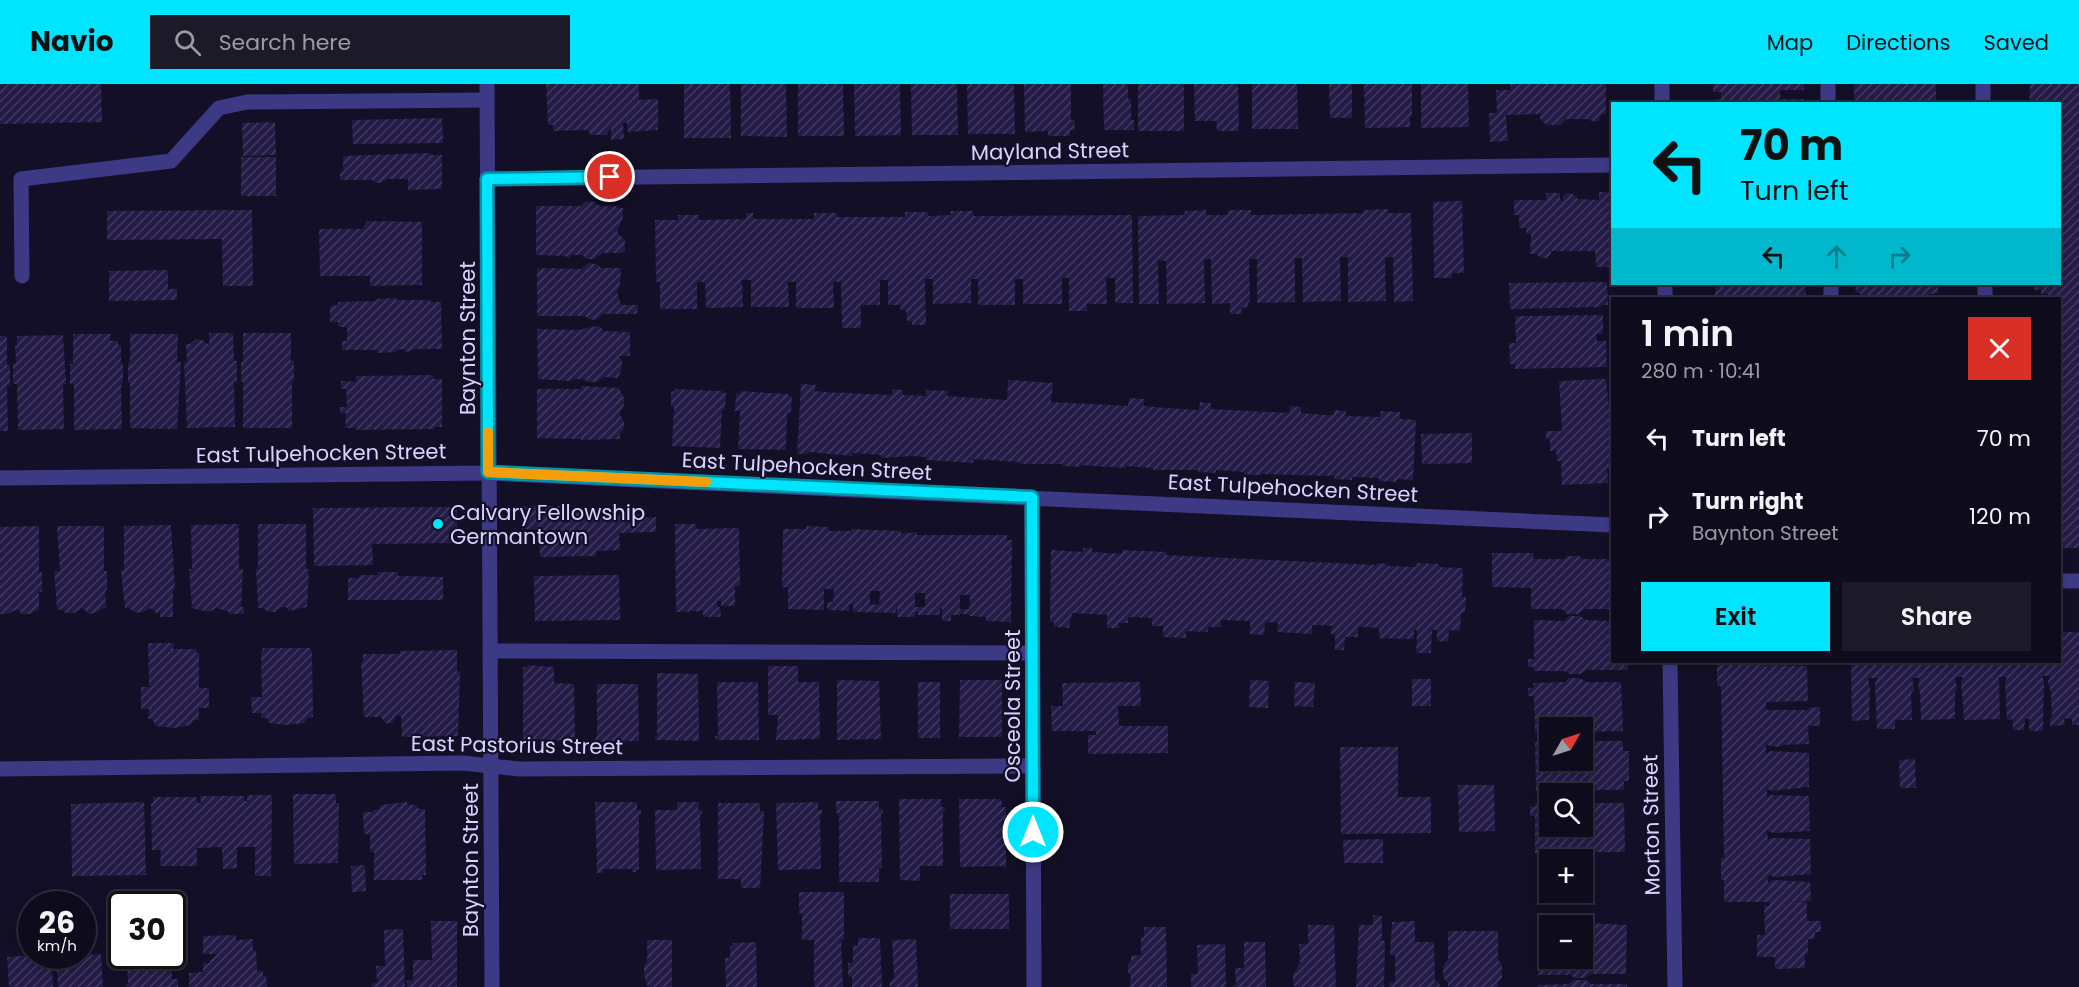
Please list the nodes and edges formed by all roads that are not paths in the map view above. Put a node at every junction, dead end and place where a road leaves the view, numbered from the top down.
1 (487, 84) edge
2 (1662, 84) edge
3 (1828, 84) edge
4 (1983, 84) edge
5 (487, 100) junction
6 (1662, 102) edge
7 (1828, 102) edge
8 (1983, 102) edge
9 (1611, 165) edge
10 (487, 179) junction
11 (22, 276) dead end
12 (488, 472) junction
13 (0, 478) edge
14 (1032, 497) junction
15 (1611, 525) edge
16 (2061, 581) edge
17 (2079, 581) edge
18 (490, 651) junction
19 (1032, 654) junction
20 (1670, 663) edge
21 (491, 766) junction
22 (1033, 766) junction
23 (0, 769) edge
24 (492, 987) edge
25 (1034, 987) edge
26 (1675, 987) edge

1 - 5 street, Baynton Street
2 - 6 street
3 - 7 street
4 - 8 street
5 - 10 street, Baynton Street
5 - 11 street
9 - 10 street, Mayland Street
10 - 12 street, Baynton Street
12 - 13 street, East Tulpehocken Street
12 - 14 street, East Tulpehocken Street
12 - 18 street, Baynton Street
14 - 15 street, East Tulpehocken Street
14 - 19 street, Osceola Street
16 - 17 street
18 - 19 street
18 - 21 street, Baynton Street
19 - 22 street, Osceola Street
20 - 26 street, Morton Street
21 - 22 street, East Pastorius Street
21 - 23 street, East Pastorius Street
21 - 24 street, Baynton Street
22 - 25 street, Osceola Street

